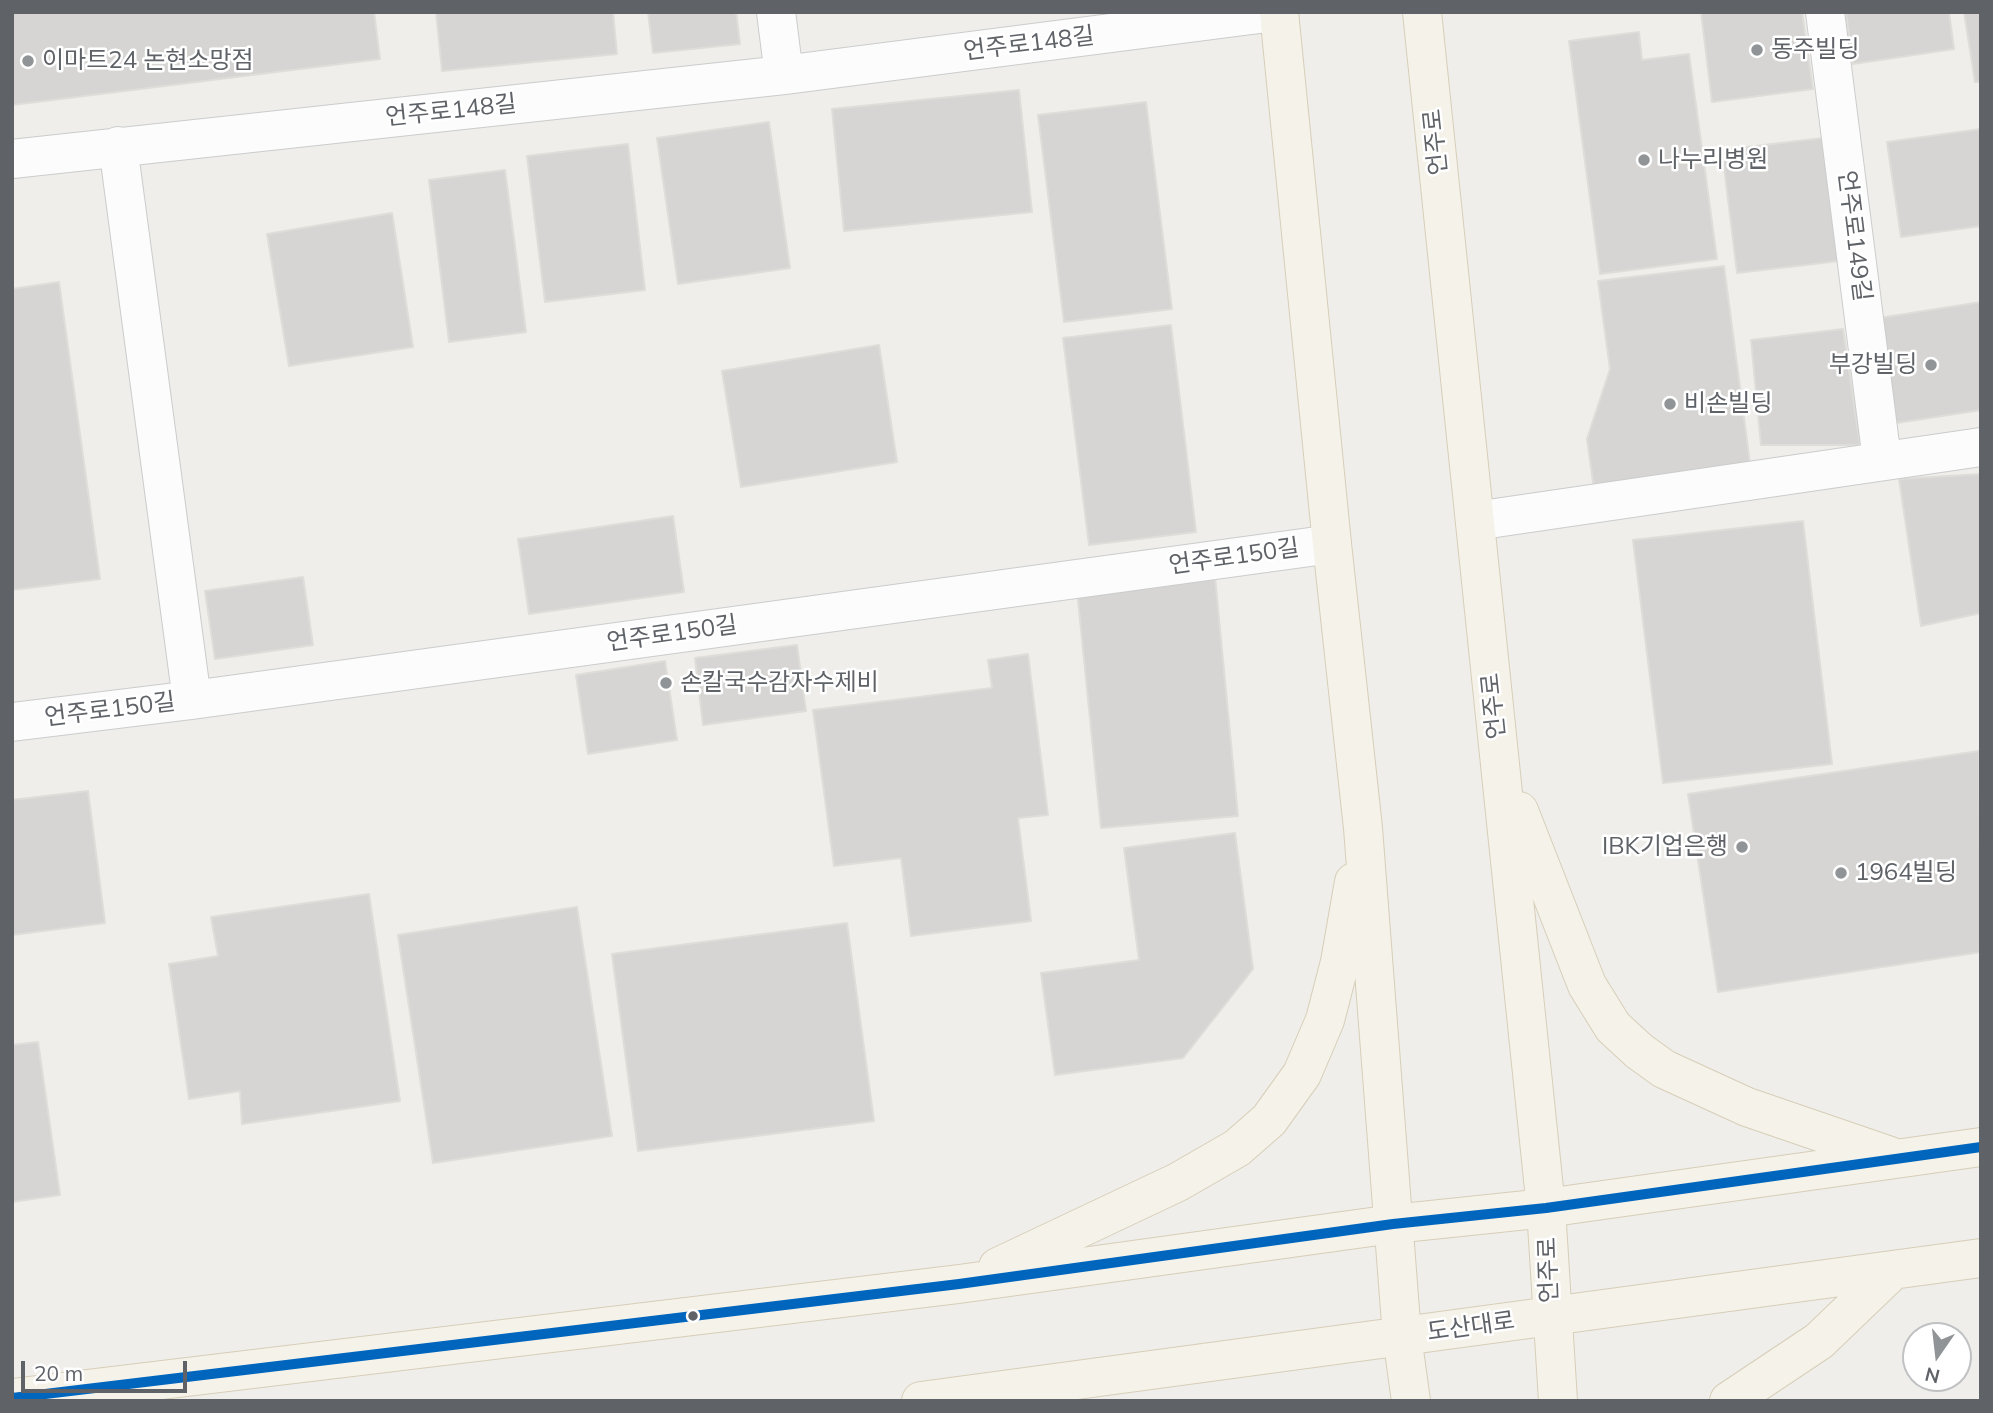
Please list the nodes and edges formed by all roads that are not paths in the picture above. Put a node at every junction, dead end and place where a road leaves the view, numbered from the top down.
1 (776, 12) edge
2 (1277, 12) edge
3 (1422, 12) edge
4 (1825, 12) edge
5 (784, 75) junction
6 (118, 146) junction
7 (12, 159) edge
8 (1981, 447) edge
9 (1882, 460) junction
10 (1475, 520) junction
11 (1332, 544) junction
12 (192, 700) junction
13 (12, 722) edge
14 (1500, 764) junction
15 (1363, 828) junction
16 (1981, 1147) edge
17 (1899, 1158) junction
18 (1546, 1208) junction
19 (1393, 1224) junction
20 (1981, 1258) edge
21 (1893, 1270) junction
22 (959, 1284) junction
23 (1551, 1316) junction
24 (1402, 1336) junction
25 (968, 1396) edge
26 (12, 1398) edge
27 (921, 1401) edge
28 (1023, 1401) edge
29 (1411, 1401) edge
30 (1558, 1401) edge
31 (1729, 1401) edge

1 - 5 street
2 - 5 street, 언주로148길
2 - 11 main road
3 - 10 main road, 언주로
4 - 9 street, 언주로149길
5 - 6 street, 언주로148길
6 - 7 street, 언주로148길
6 - 12 street
8 - 9 street
9 - 10 street
10 - 14 main road, 언주로
11 - 12 street, 언주로150길
11 - 15 main road
12 - 13 street, 언주로150길
14 - 17 main road
14 - 18 main road, 언주로
15 - 19 main road
15 - 22 main road
16 - 17 main road
17 - 18 main road
18 - 19 main road
18 - 23 main road, 언주로
19 - 22 main road
19 - 24 main road
20 - 21 main road, 도산대로
21 - 23 main road, 도산대로
21 - 31 main road
22 - 26 main road
23 - 24 main road, 도산대로
23 - 30 main road, 언주로
24 - 25 main road, 도산대로
24 - 29 main road
25 - 27 main road, 도산대로
25 - 28 main road

